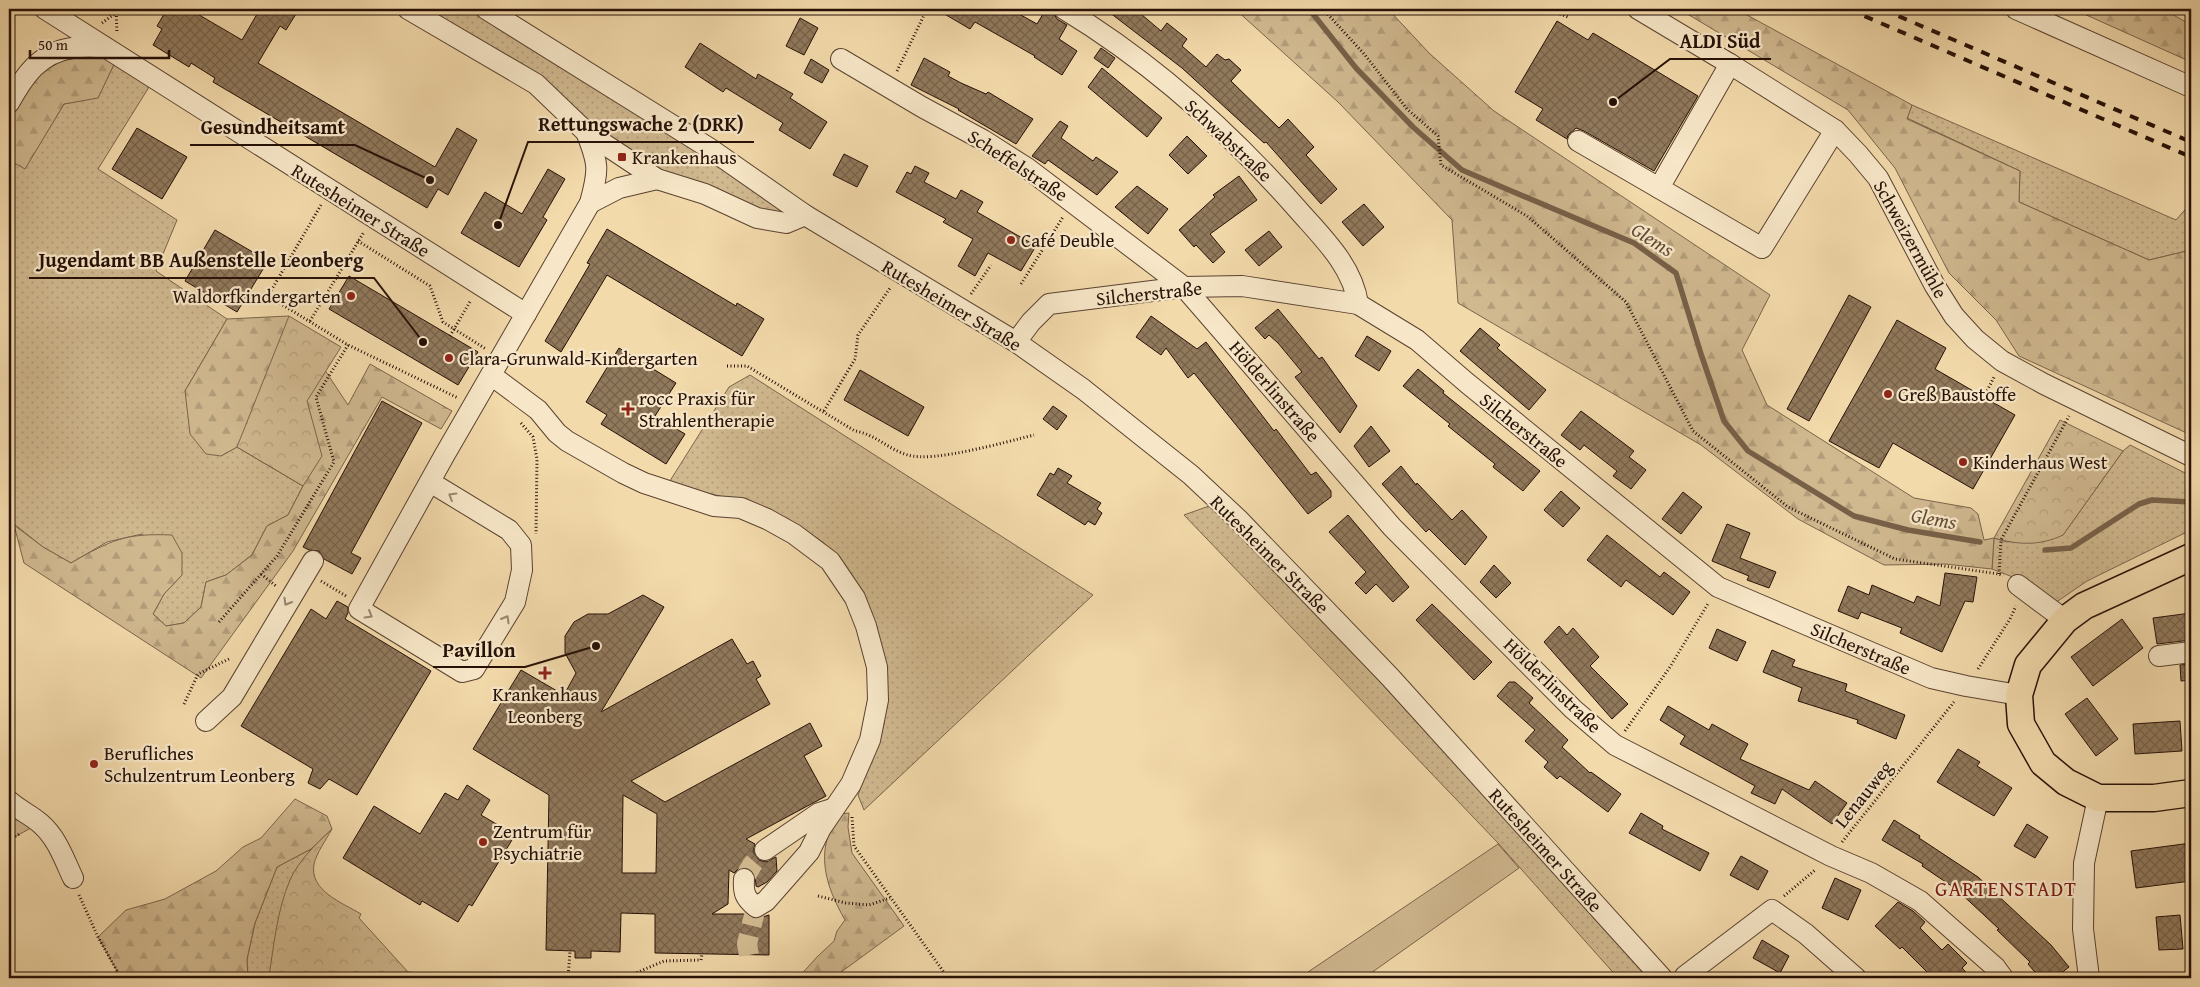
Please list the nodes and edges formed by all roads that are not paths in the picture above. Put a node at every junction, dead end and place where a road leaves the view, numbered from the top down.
1 (45, 9) edge
2 (408, 9) edge
3 (486, 9) edge
4 (1064, 9) edge
5 (1638, 9) edge
6 (2016, 9) edge
7 (104, 47) junction
8 (841, 59) dead end
9 (1730, 64) junction
10 (2191, 87) edge
11 (9, 103) edge
12 (1835, 130) junction
13 (586, 132) junction
14 (1578, 141) dead end
15 (657, 180) junction
16 (1659, 188) junction
17 (590, 203) junction
18 (805, 215) junction
19 (1184, 287) junction
20 (1358, 304) junction
21 (526, 314) junction
22 (1016, 342) junction
23 (491, 375) junction
24 (2191, 456) edge
25 (430, 482) junction
26 (2191, 557) edge
27 (313, 561) dead end
28 (2018, 585) road end
29 (2065, 620) junction
30 (2191, 652) edge
31 (2159, 656) dead end
32 (2019, 695) junction
33 (206, 721) dead end
34 (2191, 793) edge
35 (2098, 798) junction
36 (9, 801) edge
37 (834, 808) junction
38 (766, 850) tunnel mouth
39 (73, 878) road end
40 (744, 879) dead end
41 (1685, 976) dead end
42 (1662, 978) edge
43 (1856, 978) edge
44 (2003, 978) edge
45 (2088, 978) edge

1 - 7 street, Rutesheimer Straße
2 - 13 street
3 - 18 street, Rutesheimer Straße
4 - 20 street, Schwabstraße
5 - 9 street, Schweizermühle
6 - 10 street
7 - 11 street
7 - 21 street, Rutesheimer Straße
8 - 19 street, Scheffelstraße
9 - 12 street, Schweizermühle
9 - 16 street
12 - 16 street
12 - 24 street, Schweizermühle
13 - 15 street
13 - 17 street
14 - 16 street
15 - 17 street
15 - 18 street
17 - 21 street
18 - 22 street, Rutesheimer Straße
19 - 20 street, Silcherstraße
19 - 22 street, Silcherstraße
19 - 44 street, Hölderlinstraße
20 - 32 street, Silcherstraße
21 - 23 street
22 - 42 street, Rutesheimer Straße
23 - 25 street
23 - 37 street
25 -> 25 street
26 - 29 main road
27 -> 33 street
28 - 29 street
29 - 32 main road
30 - 31 street
32 - 35 main road
34 - 35 main road
35 - 45 street
36 - 39 street
37 - 38 street
37 - 40 street
41 - 43 street

